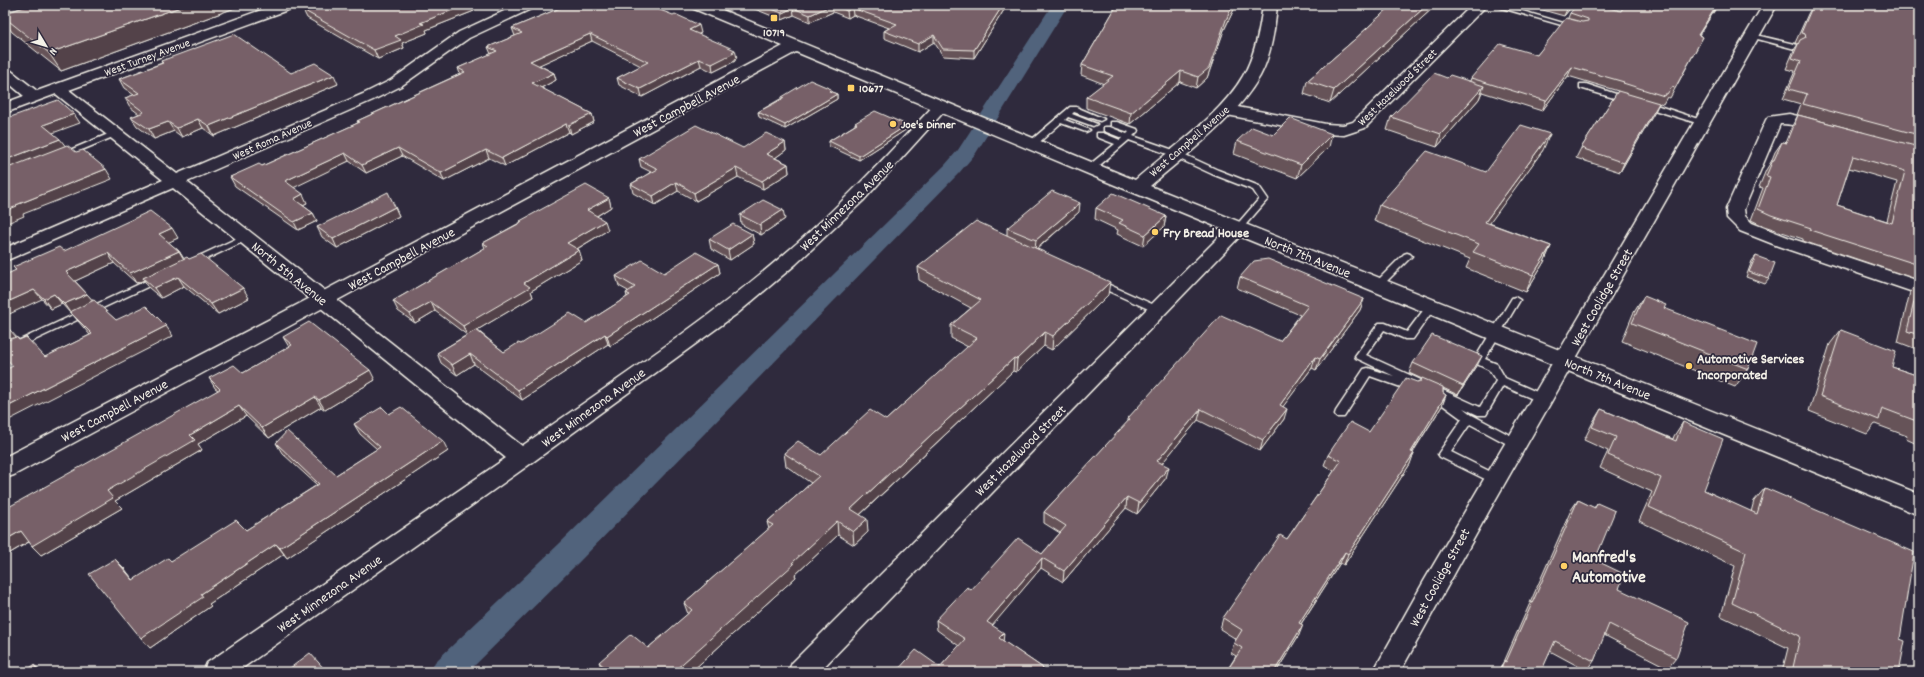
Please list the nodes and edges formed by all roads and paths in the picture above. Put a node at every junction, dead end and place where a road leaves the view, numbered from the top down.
1 (288, 5) edge
2 (697, 5) edge
3 (1270, 5) edge
4 (1480, 5) edge
5 (1494, 5) edge
6 (1770, 5) edge
7 (517, 7) edge
8 (1581, 29) edge
9 (1752, 36) junction
10 (795, 46) junction
11 (1795, 47) edge
12 (5, 73) edge
13 (1583, 86) dead end
14 (59, 89) junction
15 (35, 97) junction
16 (941, 106) junction
17 (5, 108) edge
18 (1227, 110) junction
19 (1066, 114) junction
20 (1100, 118) dead end
21 (1059, 120) junction
22 (1703, 122) junction
23 (1093, 124) dead end
24 (1114, 124) dead end
25 (1086, 130) dead end
26 (1834, 130) edge
27 (116, 134) junction
28 (1128, 137) junction
29 (1121, 143) junction
30 (1032, 144) junction
31 (1176, 154) junction
32 (57, 157) edge
33 (1090, 168) junction
34 (176, 181) junction
35 (1137, 187) junction
36 (1238, 228) junction
37 (978, 229) edge
38 (246, 237) junction
39 (5, 255) edge
40 (1406, 256) dead end
41 (1378, 285) junction
42 (1919, 288) edge
43 (322, 300) junction
44 (1515, 300) dead end
45 (1431, 306) junction
46 (1158, 310) junction
47 (1496, 332) junction
48 (5, 351) edge
49 (1565, 360) junction
50 (1501, 381) junction
51 (1542, 399) junction
52 (1340, 414) dead end
53 (1468, 418) junction
54 (1515, 443) junction
55 (522, 458) junction
56 (5, 468) edge
57 (1495, 479) junction
58 (1919, 505) edge
59 (216, 672) edge
60 (801, 672) edge
61 (1386, 672) edge

1 - 14 street, West Turney Avenue
2 - 10 main road, North 7th Avenue
3 - 18 main road, West Campbell Avenue
4 - 18 street, West Hazelwood Street
5 - 8 lane
6 - 9 street, West Coolidge Street
7 - 34 street, West Roma Avenue
9 - 11 lane
9 - 22 street, West Coolidge Street
10 - 16 main road, North 7th Avenue
10 - 43 main road, West Campbell Avenue
12 - 15 street
13 - 22 lane
14 - 15 street, West Turney Avenue
14 - 27 street, North 5th Avenue
15 - 17 street, West Turney Avenue
16 - 30 main road, North 7th Avenue
16 - 55 street, West Minnezona Avenue
18 - 31 main road, West Campbell Avenue
19 - 20 lane
19 - 21 lane
19 - 23 lane
21 - 25 lane
21 - 30 lane
22 - 49 street, West Coolidge Street
24 - 28 lane
26 - 42 street
27 - 32 lane
27 - 34 street, North 5th Avenue
28 - 29 lane
28 - 29 lane
28 - 31 lane
29 - 33 lane
30 - 33 main road, North 7th Avenue
31 - 35 main road, West Campbell Avenue
31 - 36 lane
33 - 35 main road, North 7th Avenue
34 - 38 street, North 5th Avenue
34 - 39 street, West Roma Avenue
35 - 36 main road, North 7th Avenue
36 - 41 main road, North 7th Avenue
36 - 46 street, West Hazelwood Street
37 - 46 lane
38 - 43 street, North 5th Avenue
38 - 48 lane
40 - 41 lane
41 - 45 main road, North 7th Avenue
43 - 55 street, North 5th Avenue
43 - 56 main road, West Campbell Avenue
44 - 47 lane
45 - 47 main road, North 7th Avenue
45 - 50 lane
46 - 60 street, West Hazelwood Street
47 - 49 main road, North 7th Avenue
47 - 50 lane
49 - 51 street, West Coolidge Street
49 - 58 main road, North 7th Avenue
50 - 51 lane
51 - 54 street, West Coolidge Street
52 - 53 lane
53 - 54 lane
53 - 57 lane
54 - 57 street, West Coolidge Street
55 - 59 street, West Minnezona Avenue
57 - 61 street, West Coolidge Street

